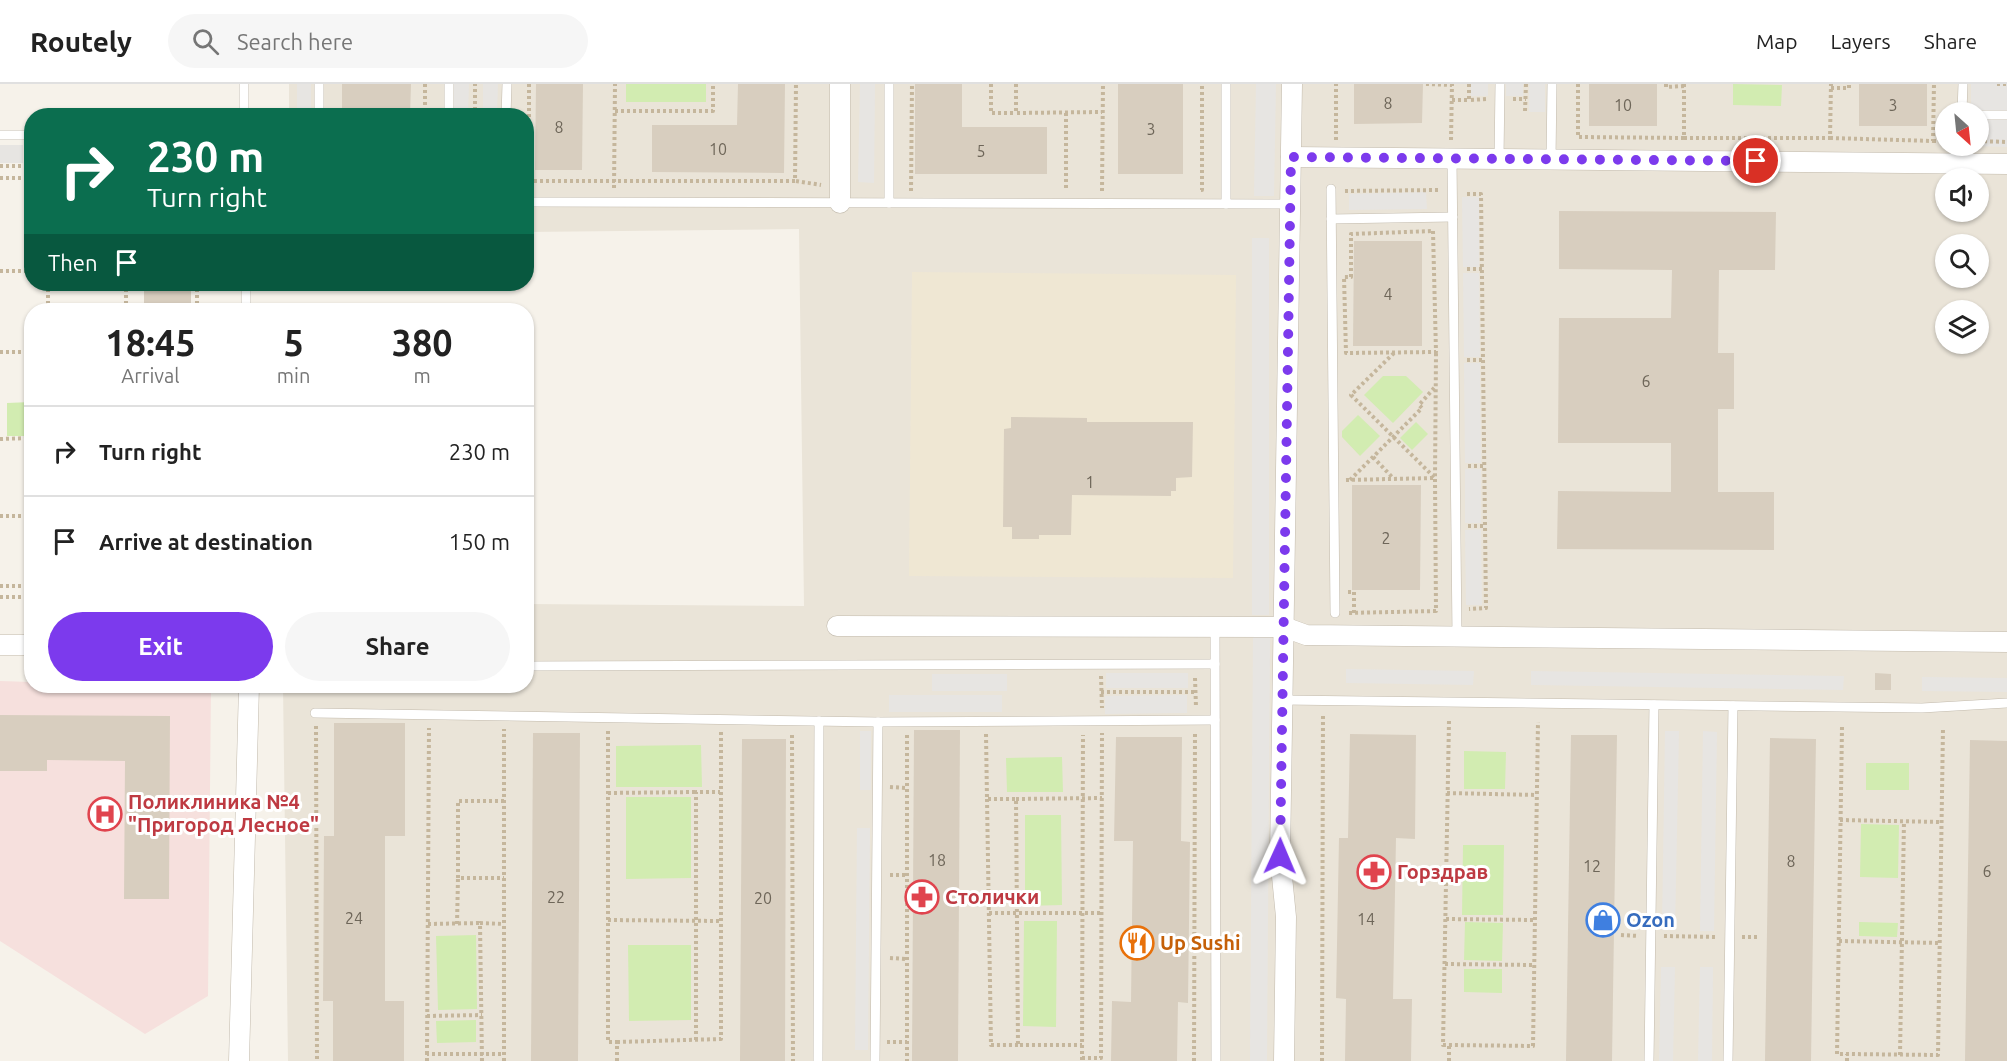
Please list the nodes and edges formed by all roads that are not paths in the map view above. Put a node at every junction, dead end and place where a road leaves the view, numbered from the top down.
1 (244, 84) edge
2 (319, 84) edge
3 (449, 84) edge
4 (507, 84) edge
5 (840, 84) edge
6 (889, 84) edge
7 (1226, 84) edge
8 (1292, 84) edge
9 (1500, 84) edge
10 (1552, 84) edge
11 (1963, 84) edge
12 (1962, 102) edge
13 (244, 108) edge
14 (319, 108) edge
15 (449, 108) edge
16 (506, 108) edge
17 (1989, 115) edge
18 (2007, 115) edge
19 (0, 135) edge
20 (24, 135) edge
21 (1935, 154) edge
22 (1970, 156) edge
23 (1291, 157) junction
24 (1452, 159) junction
25 (1499, 159) junction
26 (1551, 160) junction
27 (2007, 164) edge
28 (1332, 189) dead end
29 (534, 202) edge
30 (840, 203) junction
31 (889, 203) junction
32 (1226, 204) junction
33 (1291, 204) junction
34 (1453, 218) junction
35 (1332, 219) junction
36 (1335, 613) road end
37 (837, 626) dead end
38 (1215, 627) junction
39 (1284, 627) junction
40 (1457, 636) junction
41 (2007, 642) edge
42 (0, 645) edge
43 (24, 645) edge
44 (1215, 664) junction
45 (534, 666) edge
46 (249, 693) edge
47 (1283, 700) junction
48 (2007, 703) edge
49 (1654, 705) junction
50 (1733, 706) junction
51 (316, 716) road end
52 (1215, 720) junction
53 (819, 721) junction
54 (878, 722) junction
55 (239, 1061) edge
56 (818, 1061) edge
57 (875, 1061) edge
58 (1215, 1061) edge
59 (1284, 1061) edge
60 (1649, 1061) edge
61 (1728, 1061) edge

1 - 13 lane
2 - 14 lane
3 - 15 lane
4 - 16 lane
5 - 30 street
6 - 31 lane
7 - 32 lane
8 - 23 street
9 - 25 lane
10 - 26 lane
11 - 12 lane
17 - 18 lane
19 - 20 lane
21 - 26 street
22 - 27 street
23 - 24 street
23 - 33 street
24 - 25 street
24 - 34 lane
25 - 26 street
28 - 35 lane
29 - 30 lane
30 - 31 lane
31 - 32 lane
32 - 33 lane
33 - 39 street
34 - 35 lane
34 - 40 lane
35 - 36 lane
37 - 38 street
38 - 39 street
38 - 44 lane
39 - 40 street
39 - 47 street
40 - 41 street
42 - 43 street
44 - 45 lane
44 - 52 lane
46 - 55 street
47 - 49 lane
47 - 59 street
48 - 50 lane
49 - 50 lane
49 - 60 lane
50 - 61 lane
51 - 53 lane
52 - 54 lane
52 - 58 lane
53 - 54 lane
53 - 56 lane
54 - 57 lane

